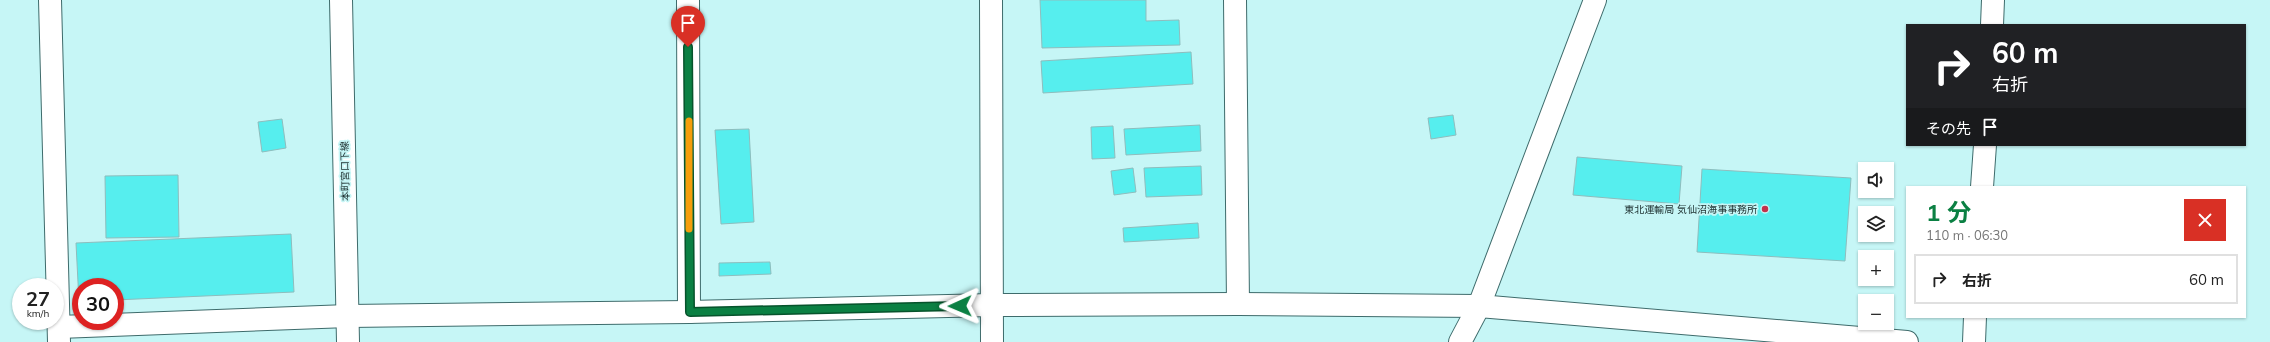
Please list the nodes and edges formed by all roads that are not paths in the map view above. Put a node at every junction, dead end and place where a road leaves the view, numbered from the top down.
1 (50, 0) edge
2 (341, 0) edge
3 (688, 0) edge
4 (991, 0) edge
5 (1235, 0) edge
6 (1595, 0) edge
7 (1993, 0) edge
8 (1992, 24) edge
9 (1985, 146) edge
10 (1982, 186) edge
11 (1238, 304) junction
12 (992, 305) junction
13 (1479, 306) junction
14 (690, 312) junction
15 (348, 316) junction
16 (1975, 318) edge
17 (59, 335) edge
18 (348, 342) edge
19 (992, 342) edge
20 (1460, 342) edge
21 (1907, 342) edge
22 (1974, 342) edge

1 - 17 street
2 - 15 street, 本町宮口下線
3 - 14 street
4 - 12 street
5 - 11 street
6 - 13 street
7 - 8 street
9 - 10 street
11 - 12 street
11 - 13 street
12 - 14 street
12 - 19 street
13 - 20 street
13 - 21 street
14 - 15 street
15 - 17 street
15 - 18 street, 本町宮口下線
16 - 22 street

